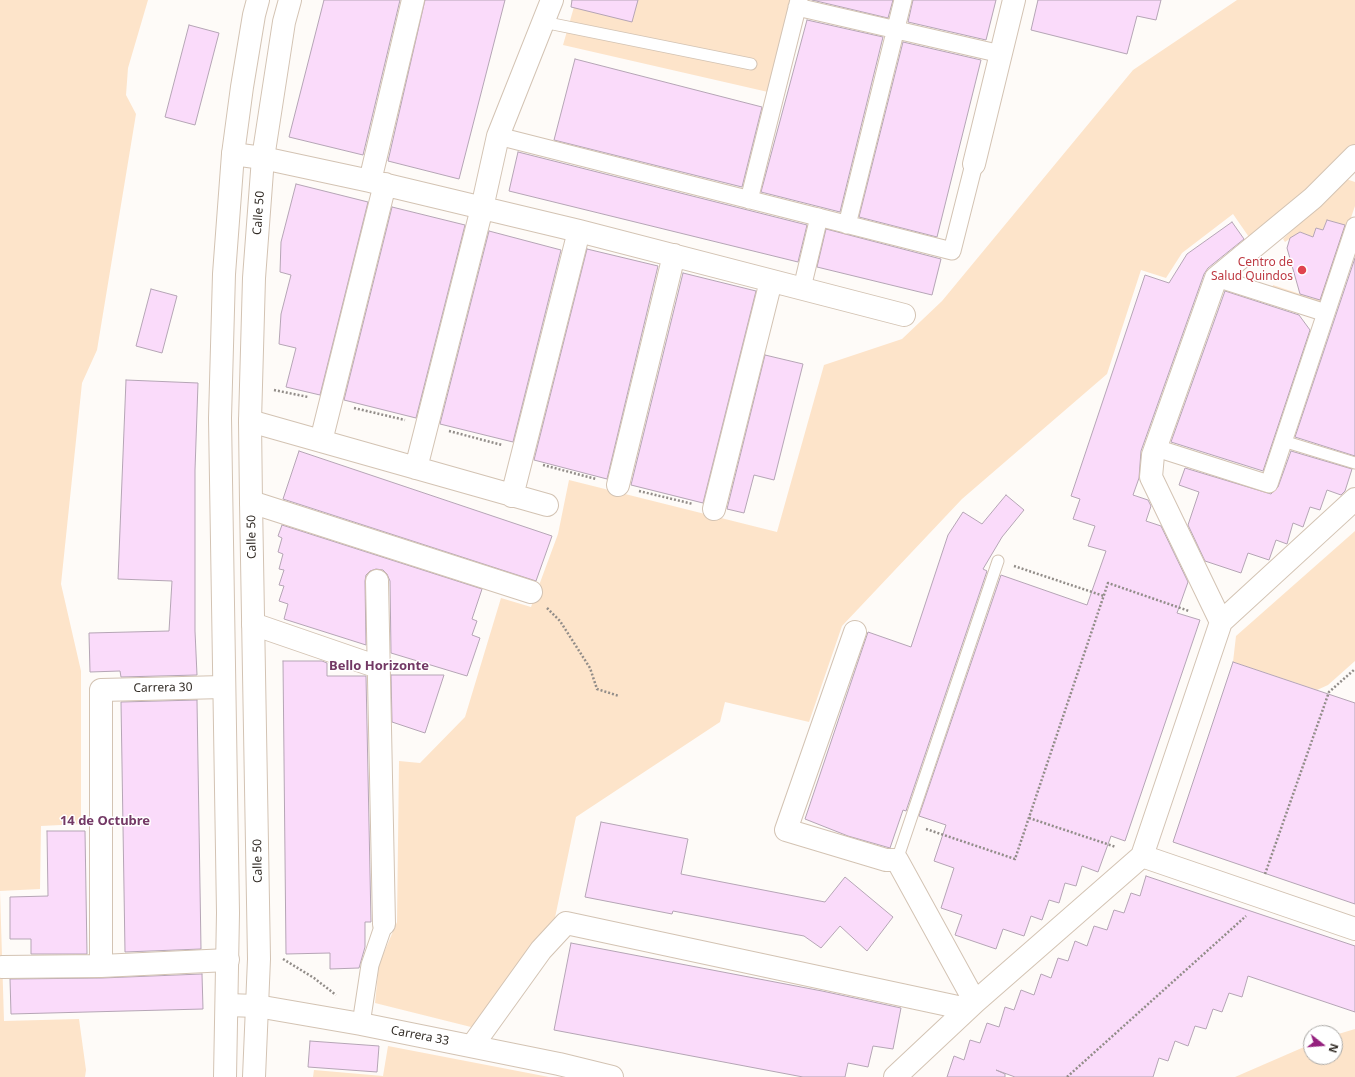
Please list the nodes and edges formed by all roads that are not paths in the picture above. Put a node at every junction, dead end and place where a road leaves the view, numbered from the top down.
1 (258, 0) edge
2 (290, 0) edge
3 (412, 0) edge
4 (552, 0) edge
5 (903, 0) edge
6 (1014, 0) edge
7 (798, 3) edge
8 (543, 22) junction
9 (896, 29) junction
10 (1001, 54) junction
11 (751, 64) dead end
12 (498, 136) junction
13 (233, 154) junction
14 (1355, 156) edge
15 (263, 158) junction
16 (974, 164) joint
17 (377, 182) junction
18 (750, 200) junction
19 (482, 208) junction
20 (819, 217) junction
21 (847, 224) junction
22 (1355, 226) edge
23 (579, 230) junction
24 (674, 255) junction
25 (1216, 278) junction
26 (771, 281) junction
27 (802, 288) junction
28 (1326, 313) junction
29 (904, 315) dead end
30 (250, 421) junction
31 (321, 441) junction
32 (1283, 441) junction
33 (1156, 448) junction
34 (1355, 463) edge
35 (416, 468) junction
36 (618, 485) dead end
37 (512, 496) junction
38 (1355, 499) edge
39 (251, 502) junction
40 (547, 505) dead end
41 (714, 509) dead end
42 (998, 561) road end
43 (377, 580) dead end
44 (531, 592) road end
45 (1221, 622) junction
46 (254, 624) junction
47 (855, 632) dead end
48 (378, 667) junction
49 (224, 687) junction
50 (1142, 856) junction
51 (897, 860) junction
52 (384, 924) joint
53 (1355, 929) edge
54 (228, 960) junction
55 (101, 966) junction
56 (2, 967) dead end
57 (227, 1005) junction
58 (971, 1006) junction
59 (257, 1015) junction
60 (353, 1023) junction
61 (472, 1046) junction
62 (225, 1077) edge
63 (254, 1077) edge
64 (612, 1077) edge
65 (894, 1077) edge

1 - 13 street
2 - 15 street, Calle 50
3 - 17 street
4 - 8 street
5 - 9 street
6 - 10 street
7 - 9 street
7 - 18 street
8 - 11 lane
8 - 12 street
9 - 10 street
9 - 21 street
10 - 16 street
12 - 18 street
12 - 19 street
13 - 15 street
13 - 49 street
14 - 25 street
15 - 17 street
15 - 30 street, Calle 50
16 - 21 street
17 - 19 street
17 - 31 street
18 - 20 street
19 - 23 street
19 - 35 street
20 - 21 street
20 - 27 street
22 - 28 street
23 - 24 street
23 - 37 street
24 - 26 street
24 - 36 street
25 - 28 street
25 - 33 street
26 - 27 street
26 - 41 street
27 - 29 street
28 - 32 street
30 - 31 street
30 - 39 street, Calle 50
31 - 35 street
32 - 33 street
32 - 34 lane
33 - 45 street
35 - 37 street
37 - 40 street
38 - 45 street
39 - 44 street
39 - 46 street, Calle 50
42 - 51 lane
43 - 48 street
45 - 50 street
46 - 48 street
46 - 59 street, Calle 50
47 - 51 street
48 - 52 street
49 - 54 street
49 - 55 street, Carrera 30
50 - 53 street
50 - 58 street
51 - 58 street
52 - 60 street
54 - 55 street
54 - 57 street
55 - 56 street
57 - 59 street, Carrera 33
57 - 62 street
58 - 61 street
58 - 65 street
59 - 60 street, Carrera 33
59 - 63 street, Calle 50
60 - 61 street, Carrera 33
61 - 64 street, Carrera 33

